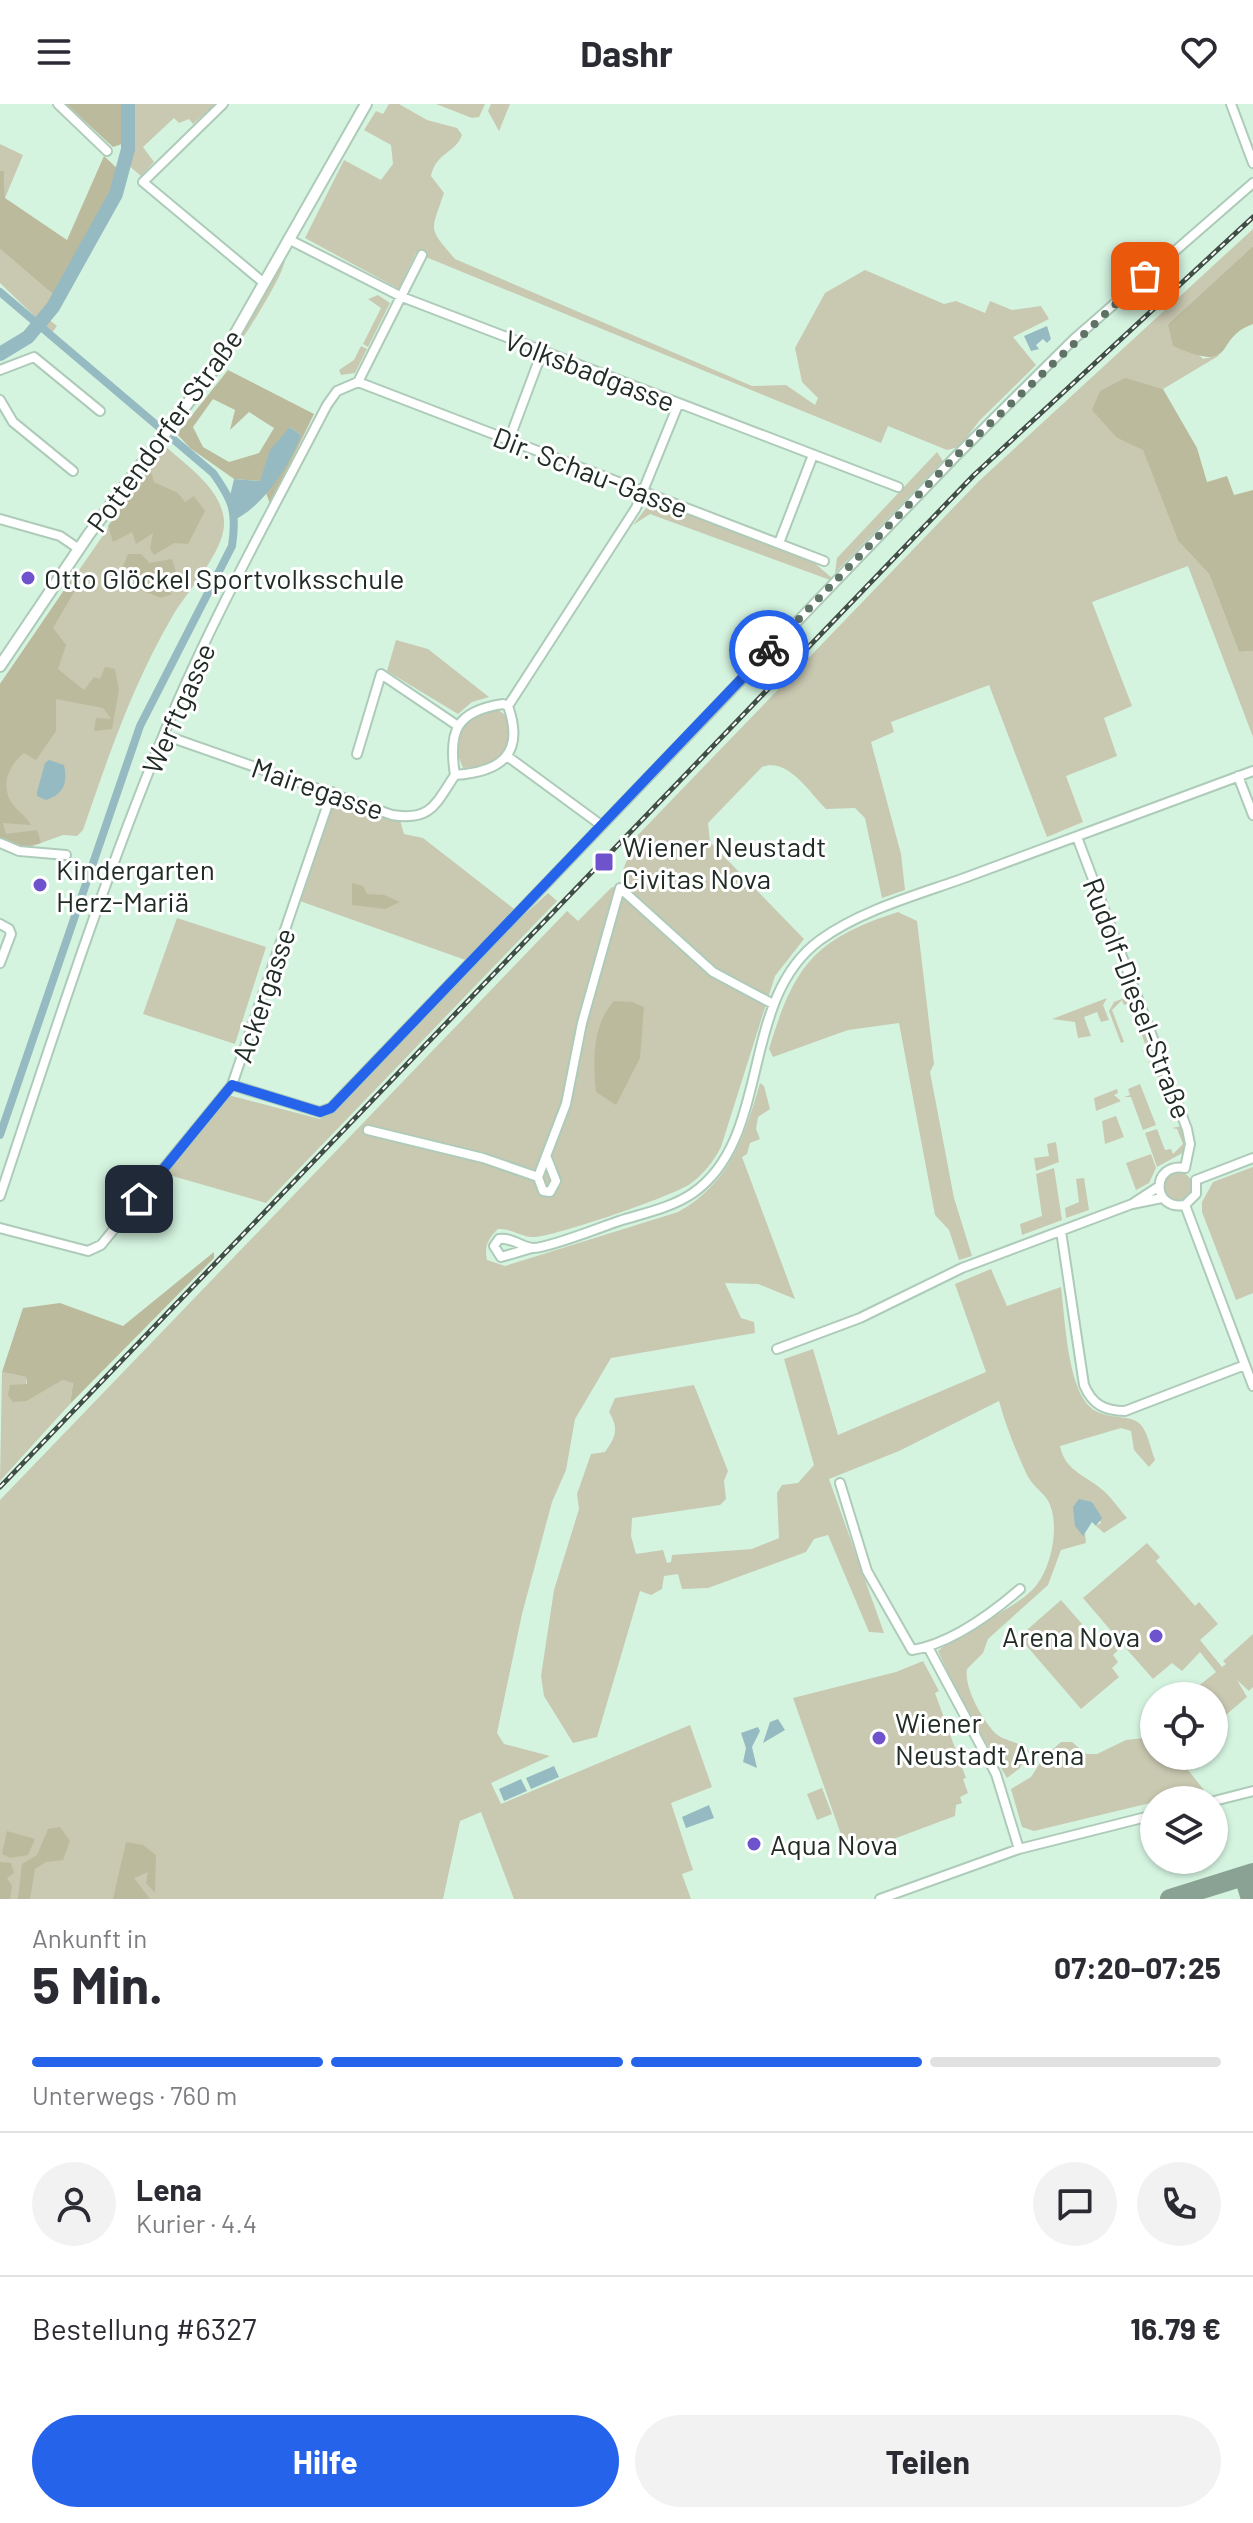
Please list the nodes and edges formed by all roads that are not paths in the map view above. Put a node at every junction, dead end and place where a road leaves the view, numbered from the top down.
1 (58, 104) edge
2 (223, 104) edge
3 (366, 104) edge
4 (1231, 104) edge
5 (107, 151) dead end
6 (1253, 163) edge
7 (1253, 183) edge
8 (288, 239) junction
9 (422, 255) dead end
10 (264, 283) junction
11 (402, 297) junction
12 (542, 352) junction
13 (0, 370) edge
14 (358, 382) junction
15 (0, 400) edge
16 (678, 405) junction
17 (100, 411) dead end
18 (509, 440) junction
19 (813, 455) junction
20 (73, 471) dead end
21 (898, 487) dead end
22 (645, 492) junction
23 (0, 519) edge
24 (779, 543) junction
25 (79, 549) junction
26 (824, 561) dead end
27 (0, 666) edge
28 (508, 706) junction
29 (458, 726) junction
30 (164, 735) junction
31 (357, 754) dead end
32 (507, 756) junction
33 (1253, 771) edge
34 (455, 775) junction
35 (1238, 776) junction
36 (332, 792) junction
37 (1253, 815) edge
38 (601, 825) junction
39 (1077, 837) junction
40 (0, 843) edge
41 (66, 855) dead end
42 (0, 924) edge
43 (0, 963) edge
44 (773, 1004) junction
45 (232, 1085) junction
46 (368, 1130) dead end
47 (547, 1158) junction
48 (1253, 1158) edge
49 (1185, 1168) junction
50 (538, 1177) junction
51 (1196, 1180) junction
52 (1160, 1193) junction
53 (0, 1196) edge
54 (1185, 1205) junction
55 (0, 1228) edge
56 (1061, 1231) junction
57 (532, 1248) dead end
58 (777, 1349) dead end
59 (1245, 1365) junction
60 (1253, 1386) edge
61 (840, 1483) dead end
62 (1020, 1589) dead end
63 (928, 1647) junction
64 (1253, 1791) edge
65 (1228, 1797) edge
66 (1140, 1819) edge
67 (1019, 1849) junction
68 (880, 1899) edge

1 - 5 street
2 - 10 street
3 - 8 main road, Pottendorfer Straße
4 - 6 street
7 - 38 street
8 - 10 main road, Pottendorfer Straße
8 - 11 street, Volksbadgasse
9 - 11 street, Werftgasse
10 - 25 main road, Pottendorfer Straße
11 - 12 street, Volksbadgasse
11 - 14 street, Werftgasse
12 - 16 street, Volksbadgasse
12 - 18 street
13 - 17 street
14 - 18 street, Dir. Schau-Gasse
14 - 30 street, Werftgasse
15 - 20 street
16 - 19 street, Volksbadgasse
16 - 22 street
18 - 22 street, Dir. Schau-Gasse
19 - 21 street, Volksbadgasse
19 - 24 street
22 - 24 street, Dir. Schau-Gasse
22 - 28 street
23 - 25 street
24 - 26 street, Dir. Schau-Gasse
25 - 27 main road, Pottendorfer Straße
28 - 29 street
28 - 32 street
29 - 31 street
29 - 34 street
30 - 36 street, Mairegasse
30 - 53 street, Werftgasse
32 - 34 street
32 - 38 street
33 - 35 street
34 - 36 street, Mairegasse
35 - 37 street
35 - 39 street
36 - 45 street, Ackergasse
38 - 45 street
39 - 44 street
39 - 49 street, Rudolf-Diesel-Straße
40 - 41 street
42 - 43 street
44 - 47 street
44 - 57 street
45 - 55 street, Ackergasse
46 - 50 street
47 - 50 street
47 - 50 street
48 - 51 street
49 - 51 street
49 - 52 street
51 - 54 street
52 - 54 street
52 - 56 street
54 - 59 street
56 - 58 street
56 - 59 street
59 - 60 street
61 - 63 street
62 - 63 street
63 - 67 street
64 - 65 street
66 - 67 street
67 - 68 street

